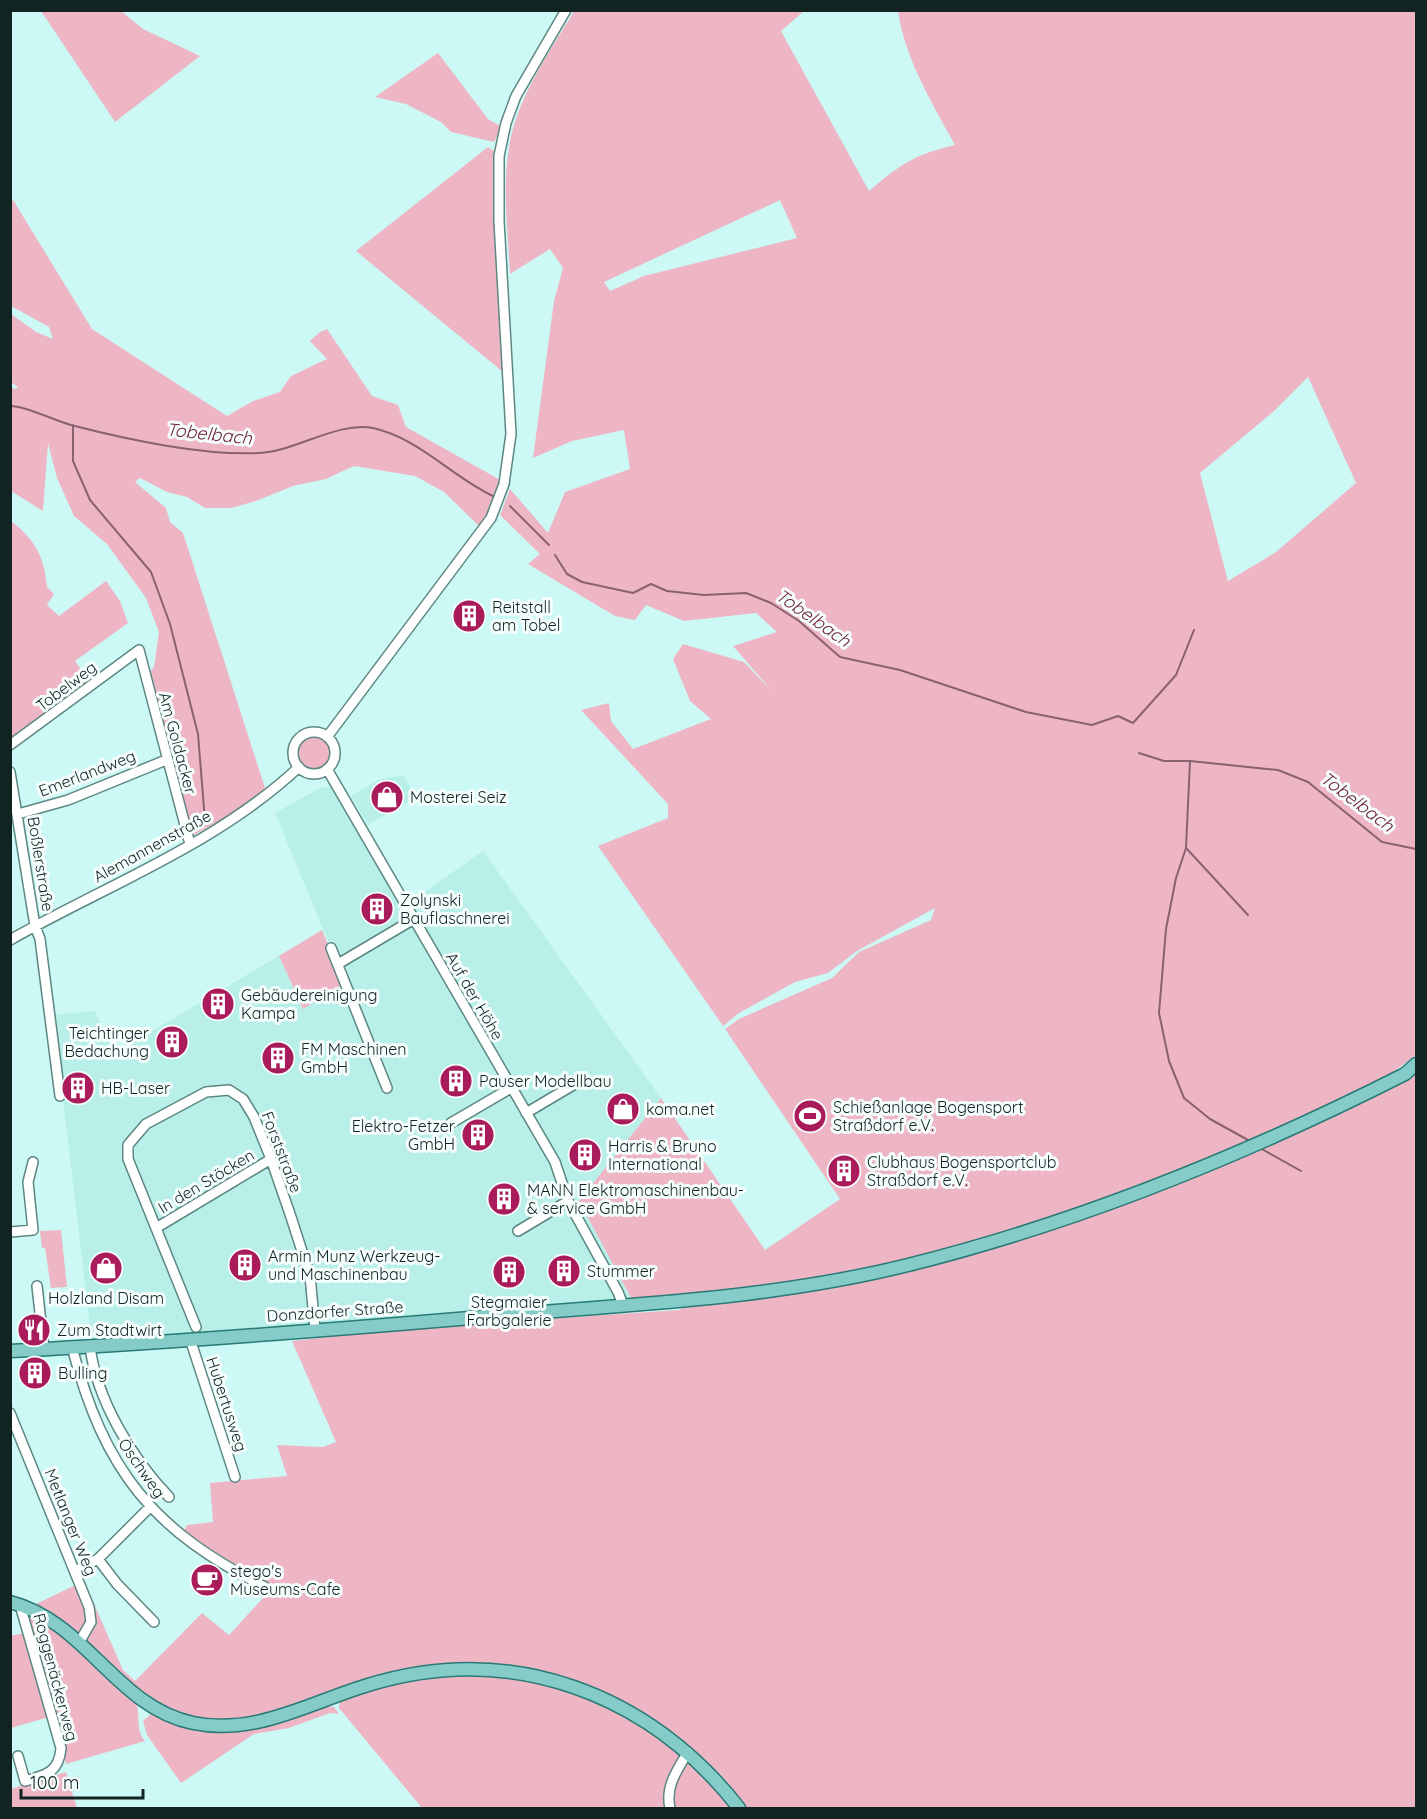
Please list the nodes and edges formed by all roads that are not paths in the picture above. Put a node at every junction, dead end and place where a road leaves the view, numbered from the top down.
1 (566, 10) edge
2 (139, 650) joint
3 (327, 737) junction
4 (10, 745) edge
5 (166, 760) junction
6 (299, 767) junction
7 (327, 769) junction
8 (10, 772) edge
9 (18, 814) junction
10 (190, 844) junction
11 (414, 919) junction
12 (35, 926) junction
13 (10, 940) edge
14 (331, 948) dead end
15 (338, 964) junction
16 (1416, 1064) edge
17 (580, 1081) dead end
18 (387, 1088) dead end
19 (511, 1088) junction
20 (60, 1096) dead end
21 (526, 1113) junction
22 (451, 1123) dead end
23 (272, 1159) junction
24 (33, 1162) dead end
25 (568, 1201) junction
26 (156, 1228) junction
27 (518, 1231) dead end
28 (10, 1232) edge
29 (36, 1286) dead end
30 (623, 1305) junction
31 (196, 1327) dead end
32 (315, 1329) junction
33 (190, 1339) junction
34 (90, 1346) junction
35 (72, 1347) junction
36 (44, 1349) junction
37 (10, 1351) edge
38 (10, 1413) edge
39 (234, 1477) dead end
40 (169, 1497) dead end
41 (150, 1507) junction
42 (98, 1559) junction
43 (75, 1571) junction
44 (267, 1588) dead end
45 (15, 1603) edge
46 (154, 1622) dead end
47 (80, 1641) junction
48 (688, 1752) junction
49 (18, 1756) dead end
50 (670, 1809) edge
51 (739, 1809) edge

1 - 3 street
2 - 4 street, Tobelweg
2 - 5 street, Am Goldacker
3 - 6 street
3 - 7 street
5 - 9 street, Emerlandweg
5 - 10 street, Am Goldacker
6 - 7 street
6 - 10 street, Alemannenstraße
7 - 11 street, Auf der Höhe
8 - 9 street, Boßlerstraße
9 - 12 street, Boßlerstraße
10 - 12 street, Alemannenstraße
11 - 15 street
11 - 19 street, Auf der Höhe
12 - 13 street, Alemannenstraße
12 - 20 street, Boßlerstraße
14 - 15 street
15 - 18 street
16 - 30 main road, Donzdorfer Straße
17 - 21 street
19 - 21 street, Auf der Höhe
19 - 22 street
21 - 25 street, Auf der Höhe
23 - 26 street, In den Stöcken
23 - 26 street, Forststraße
23 - 32 street, Forststraße
24 - 28 street
25 - 27 street
25 - 30 street, Auf der Höhe
26 - 31 street, Forststraße
29 - 36 street
30 - 32 main road, Donzdorfer Straße
32 - 33 main road, Donzdorfer Straße
33 - 34 main road, Donzdorfer Straße
33 - 39 street, Hubertusweg
34 - 35 main road, Donzdorfer Straße
34 - 40 street
35 - 36 main road, Donzdorfer Straße
35 - 41 street, Öschweg
36 - 37 main road, Donzdorfer Straße
38 - 43 street, Metlanger Weg
41 - 42 street
41 - 44 street, Öschweg
42 - 43 street
42 - 46 street
43 - 47 street, Metlanger Weg
45 - 47 main road
45 - 49 street, Roggenäckerweg
47 - 48 main road
48 - 50 street
48 - 51 main road

